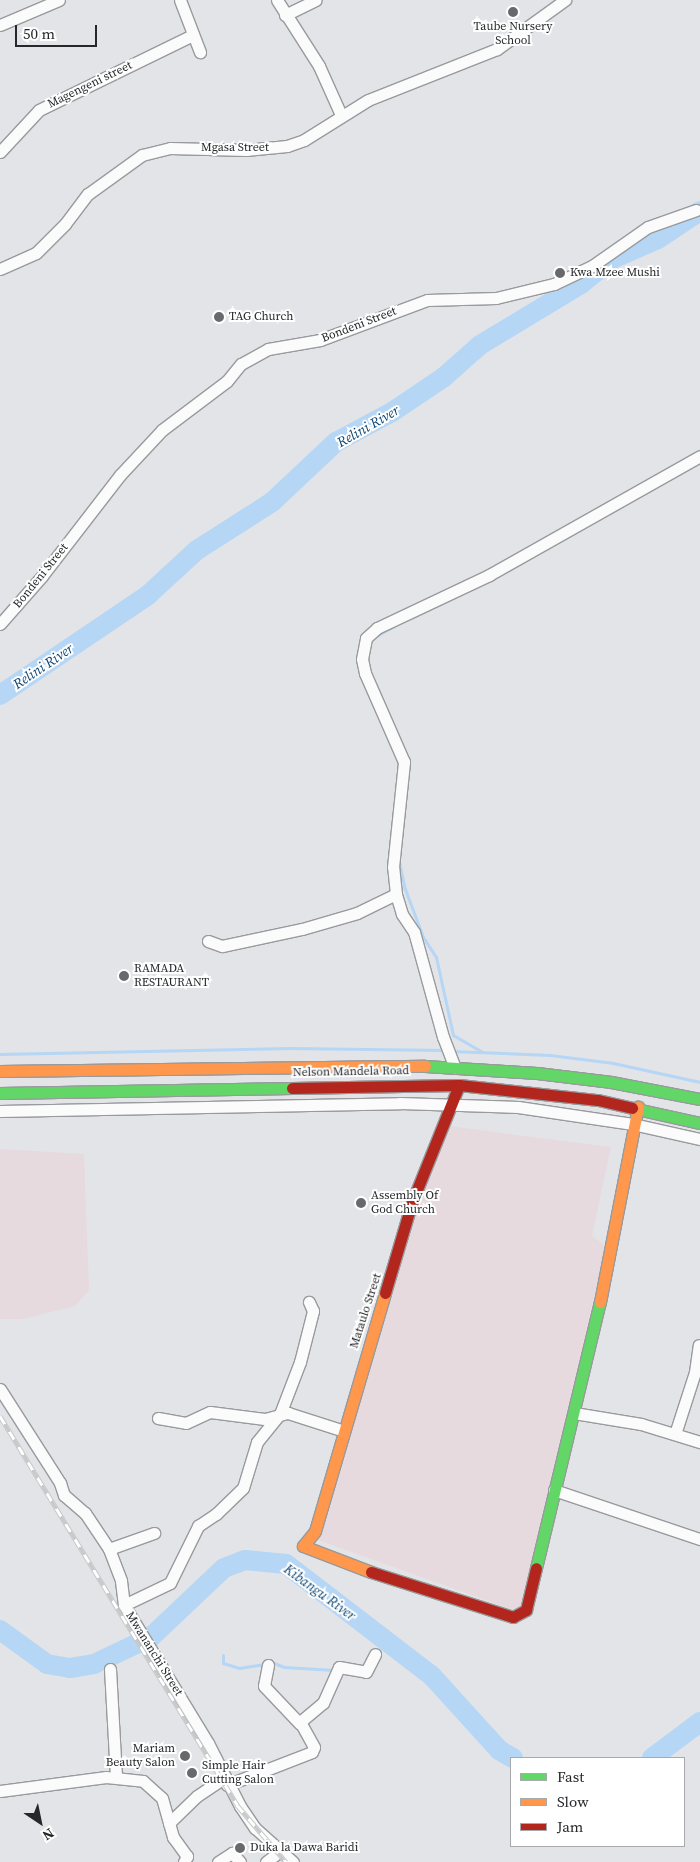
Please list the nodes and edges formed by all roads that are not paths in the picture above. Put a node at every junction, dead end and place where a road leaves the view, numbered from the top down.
1 (59, 0) edge
2 (180, 0) edge
3 (278, 0) edge
4 (316, 0) edge
5 (566, 0) edge
6 (554, 4) edge
7 (285, 16) junction
8 (0, 25) edge
9 (193, 35) junction
10 (200, 52) dead end
11 (341, 115) junction
12 (0, 152) edge
13 (696, 210) dead end
14 (0, 270) edge
15 (700, 456) edge
16 (0, 624) edge
17 (396, 894) junction
18 (208, 941) dead end
19 (455, 1068) junction
20 (0, 1071) edge
21 (459, 1085) junction
22 (0, 1093) edge
23 (700, 1099) edge
24 (452, 1105) junction
25 (638, 1107) junction
26 (0, 1111) edge
27 (700, 1122) edge
28 (633, 1124) junction
29 (700, 1139) edge
30 (309, 1302) dead end
31 (699, 1345) edge
32 (0, 1388) edge
33 (574, 1413) junction
34 (280, 1414) junction
35 (158, 1418) dead end
36 (344, 1431) junction
37 (675, 1434) junction
38 (700, 1442) edge
39 (554, 1490) junction
40 (154, 1533) dead end
41 (700, 1539) edge
42 (109, 1549) junction
43 (124, 1605) junction
44 (375, 1654) dead end
45 (268, 1665) dead end
46 (110, 1669) dead end
47 (300, 1724) junction
48 (116, 1776) junction
49 (225, 1781) junction
50 (0, 1791) edge
51 (169, 1823) junction
52 (279, 1852) junction
53 (184, 1862) edge
54 (218, 1862) edge
55 (240, 1862) edge
56 (266, 1862) edge
57 (293, 1862) edge

1 - 8 street
2 - 9 street
3 - 7 street
4 - 7 street
5 - 6 street, Mgasa Street
6 - 11 street, Mgasa Street
7 - 11 street
9 - 10 street
9 - 12 street, Magengeni street
11 - 14 street, Mgasa Street
13 - 16 street, Bondeni Street
15 - 17 street
17 - 18 street
17 - 19 street
19 - 20 main road, Nelson Mandela Road
19 - 23 main road, Nelson Mandela Road
21 - 22 main road, Nelson Mandela Road
21 - 24 main road, Mataulo Street
21 - 25 main road, Nelson Mandela Road
24 - 26 street
24 - 28 street
24 - 36 main road, Mataulo Street
25 - 27 main road, Nelson Mandela Road
25 - 28 main road
28 - 29 street
28 - 33 main road
30 - 34 street
31 - 37 street
32 - 42 street, Mwananchi Street
33 - 37 street
33 - 39 main road
34 - 35 street
34 - 36 street
34 - 43 street
36 - 39 main road, Mataulo Street
37 - 38 street
39 - 41 street
40 - 42 street
42 - 43 street, Mwananchi Street
43 - 49 street, Mwananchi Street
44 - 47 street
45 - 47 street
46 - 48 street
47 - 49 street
48 - 50 street
48 - 51 street
49 - 51 street
49 - 52 street, Mwananchi Street
51 - 53 street
52 - 56 street
52 - 57 street, Mwananchi Street
54 - 55 street

